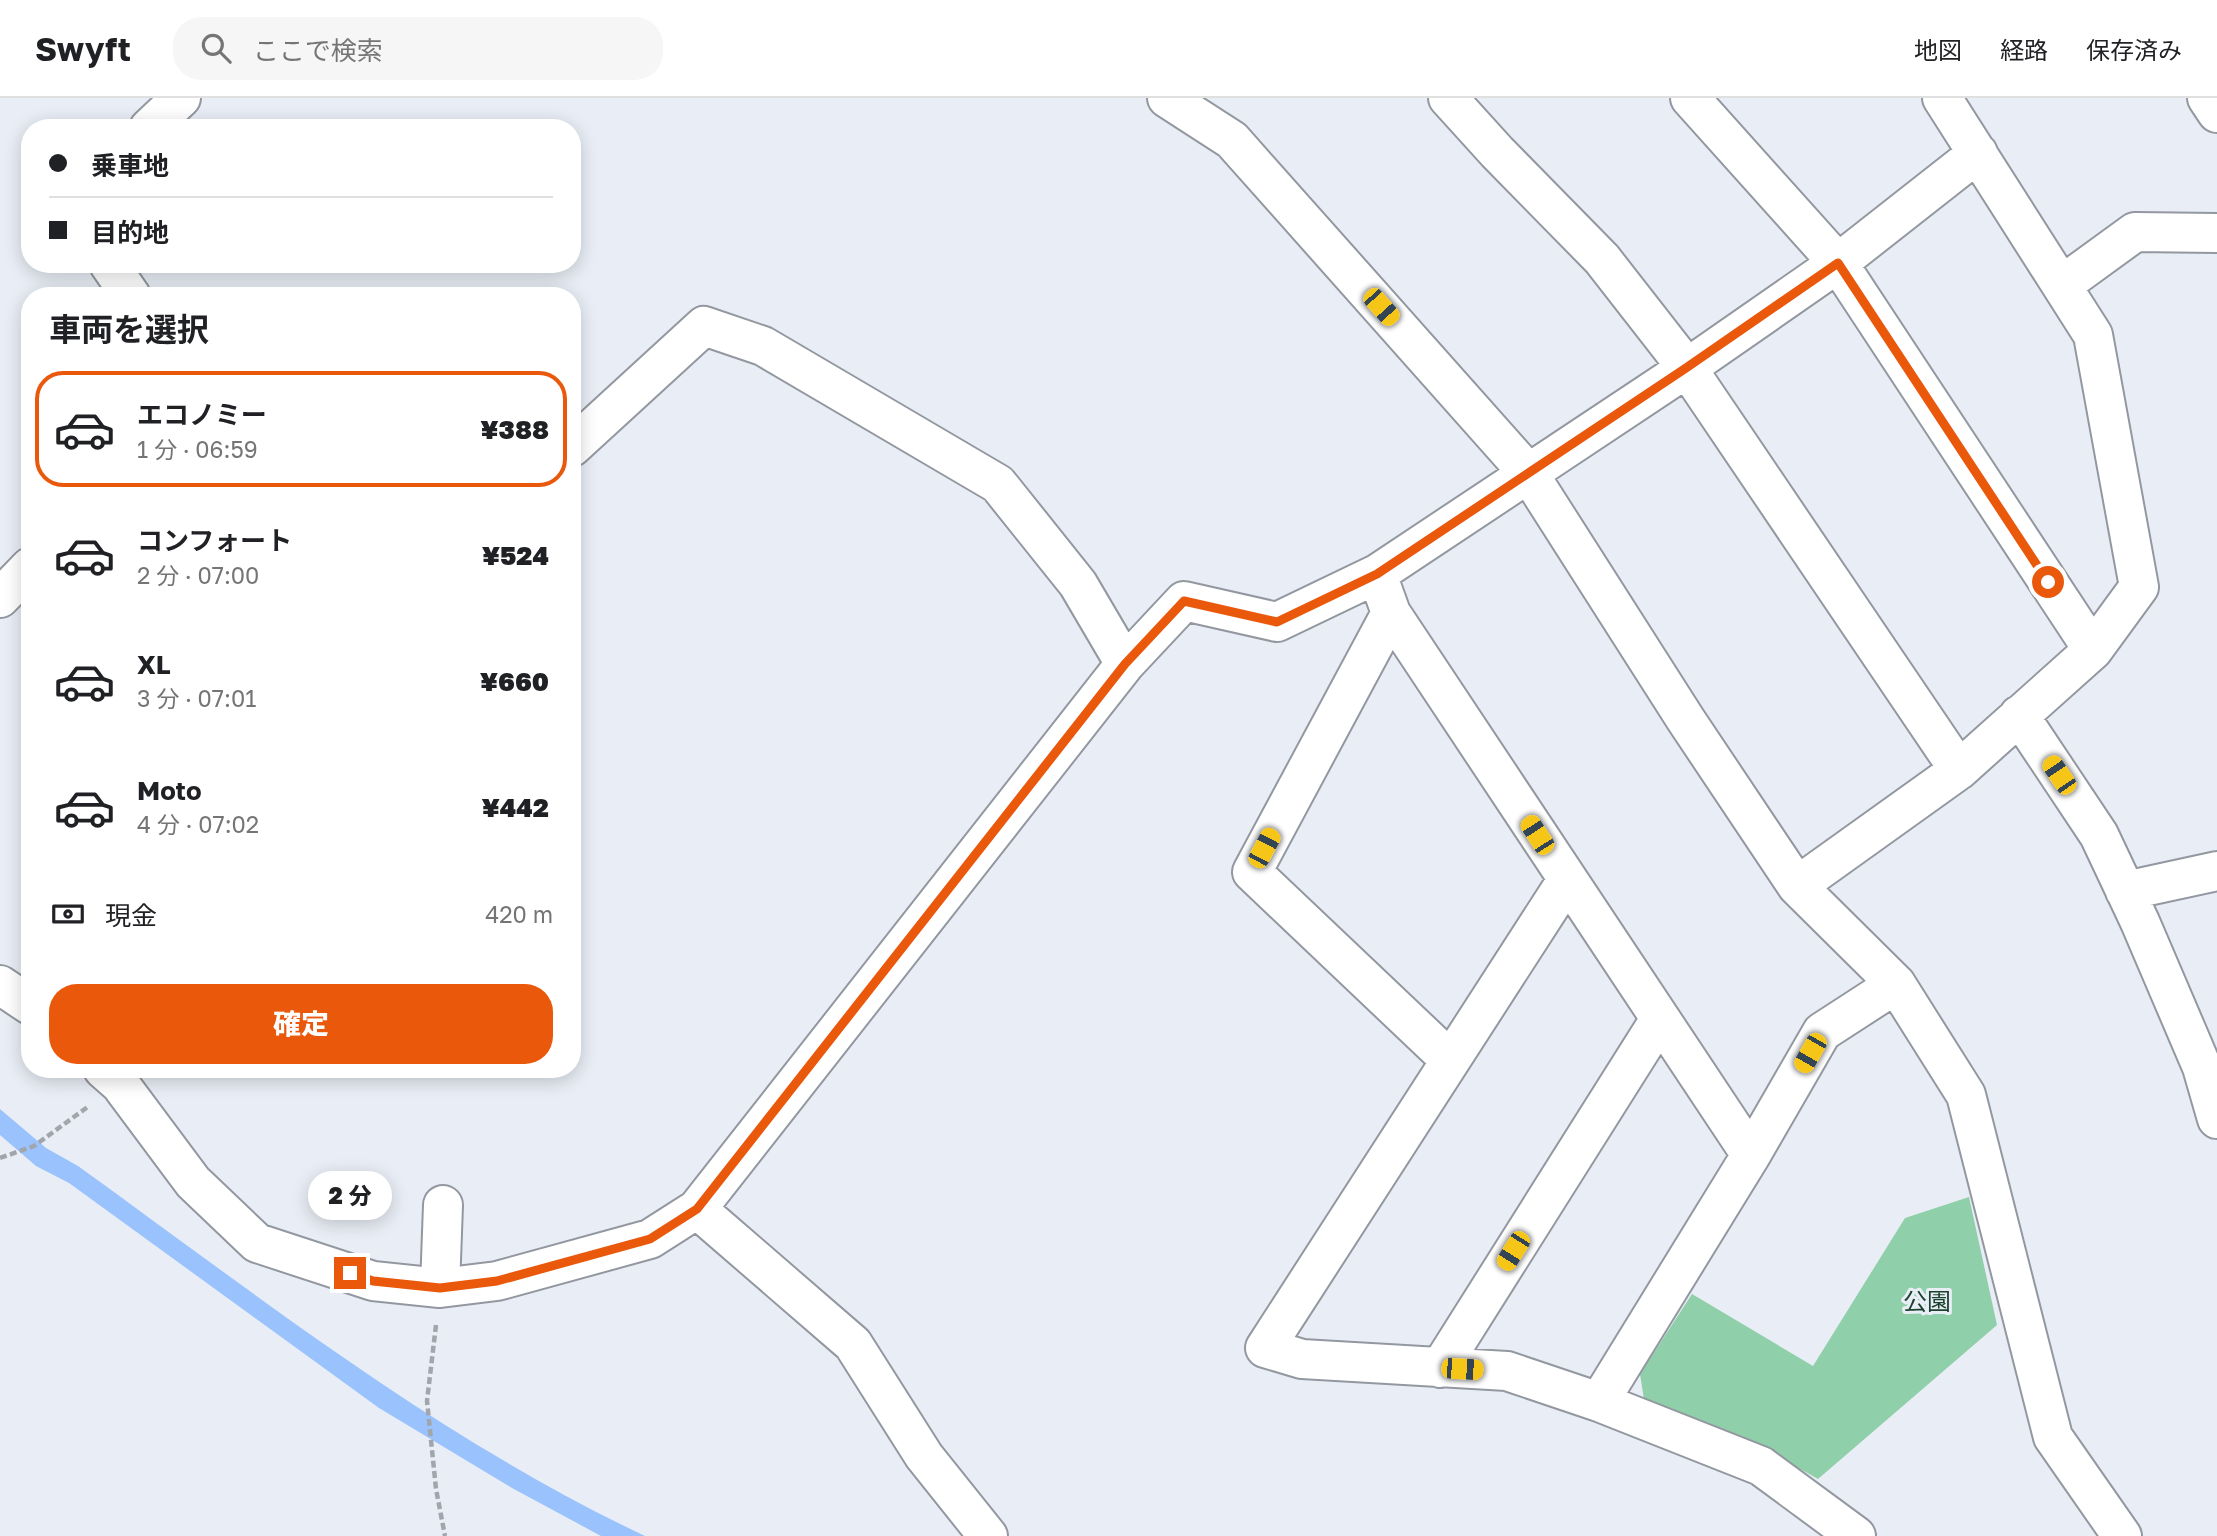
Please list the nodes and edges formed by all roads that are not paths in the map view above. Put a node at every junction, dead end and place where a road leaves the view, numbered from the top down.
1 (181, 98) edge
2 (1167, 98) edge
3 (1448, 98) edge
4 (1690, 98) edge
5 (1942, 98) edge
6 (2207, 98) edge
7 (2217, 113) edge
8 (159, 119) edge
9 (1978, 153) junction
10 (2217, 233) edge
11 (1838, 263) junction
12 (2062, 285) junction
13 (1686, 368) junction
14 (581, 439) edge
15 (1529, 474) junction
16 (1377, 574) junction
17 (21, 576) edge
18 (0, 598) edge
19 (1391, 613) junction
20 (2092, 650) junction
21 (1125, 664) junction
22 (2019, 715) junction
23 (1959, 770) junction
24 (2217, 872) edge
25 (1567, 880) junction
26 (1797, 886) junction
27 (2125, 891) junction
28 (1896, 984) junction
29 (0, 985) edge
30 (21, 999) edge
31 (1660, 1019) junction
32 (1449, 1059) junction
33 (112, 1078) edge
34 (2217, 1119) edge
35 (1751, 1155) junction
36 (443, 1205) dead end
37 (697, 1209) junction
38 (440, 1288) junction
39 (1440, 1368) junction
40 (1599, 1402) junction
41 (988, 1536) edge
42 (1856, 1536) edge
43 (2122, 1536) edge

1 - 8 street
2 - 15 street
3 - 13 street
4 - 11 street
5 - 9 street
6 - 7 street
9 - 11 street
9 - 12 street
10 - 12 street
11 - 13 street
11 - 20 street
12 - 20 street
13 - 15 street
13 - 23 street
14 - 21 street
15 - 16 street
15 - 26 street
16 - 19 street
16 - 21 street
17 - 18 street
19 - 25 street
19 - 32 street
20 - 22 street
21 - 37 street
22 - 23 street
22 - 27 street
23 - 26 street
24 - 27 street
25 - 31 street
25 - 32 street
26 - 28 street
27 - 34 street
28 - 35 street
28 - 43 street
29 - 30 street
31 - 35 street
31 - 39 street
32 - 39 street
33 - 38 street
35 - 40 street
36 - 38 street
37 - 38 street
37 - 41 street
39 - 40 street
40 - 42 street

